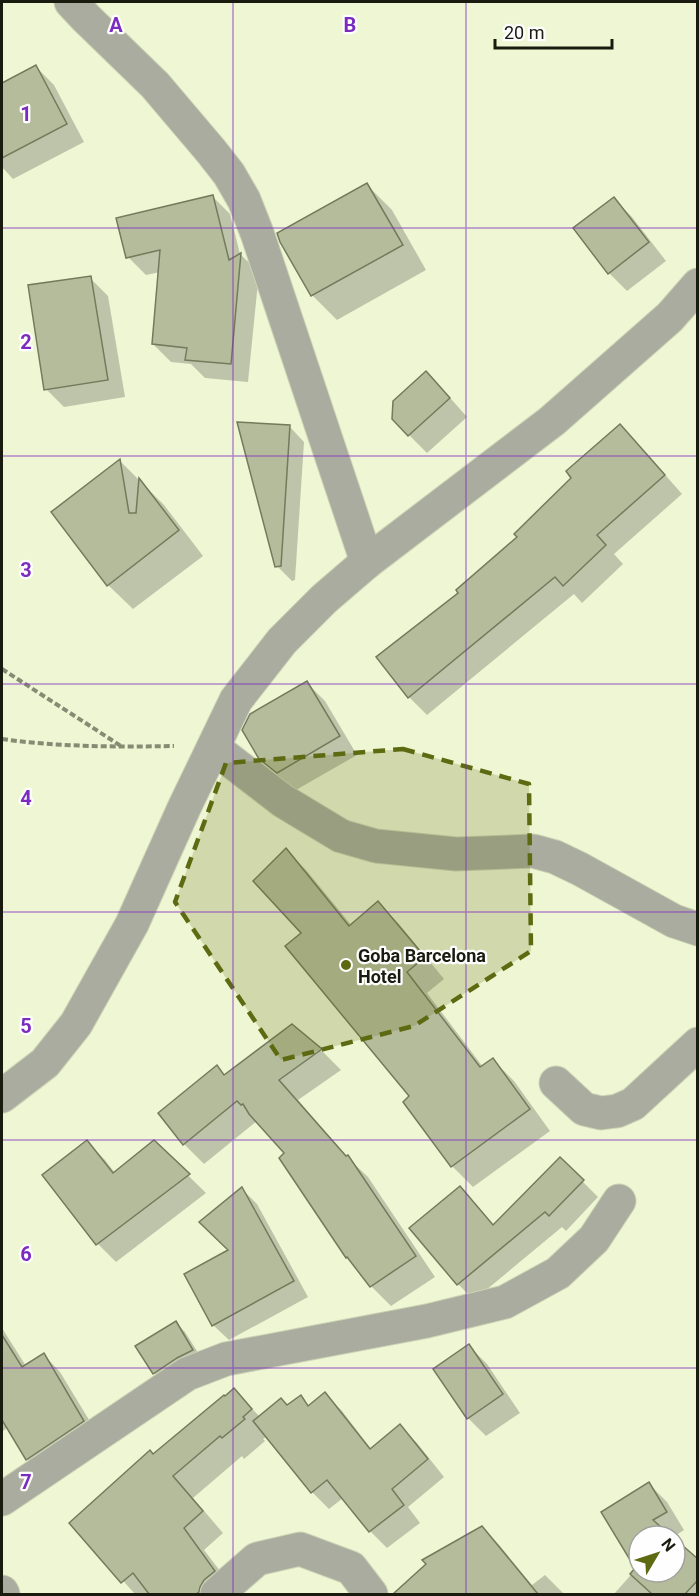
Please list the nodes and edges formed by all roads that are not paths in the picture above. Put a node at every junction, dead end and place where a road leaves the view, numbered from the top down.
1 (71, 2) edge
2 (698, 285) edge
3 (367, 562) junction
4 (214, 748) junction
5 (698, 929) edge
6 (698, 1044) edge
7 (556, 1083) dead end
8 (2, 1096) edge
9 (619, 1201) dead end
10 (2, 1499) edge
11 (217, 1594) edge
12 (371, 1594) edge

1 - 3 street
2 - 3 street
3 - 4 street
4 - 5 street
4 - 8 street
6 - 7 street
9 - 10 street
11 - 12 street

